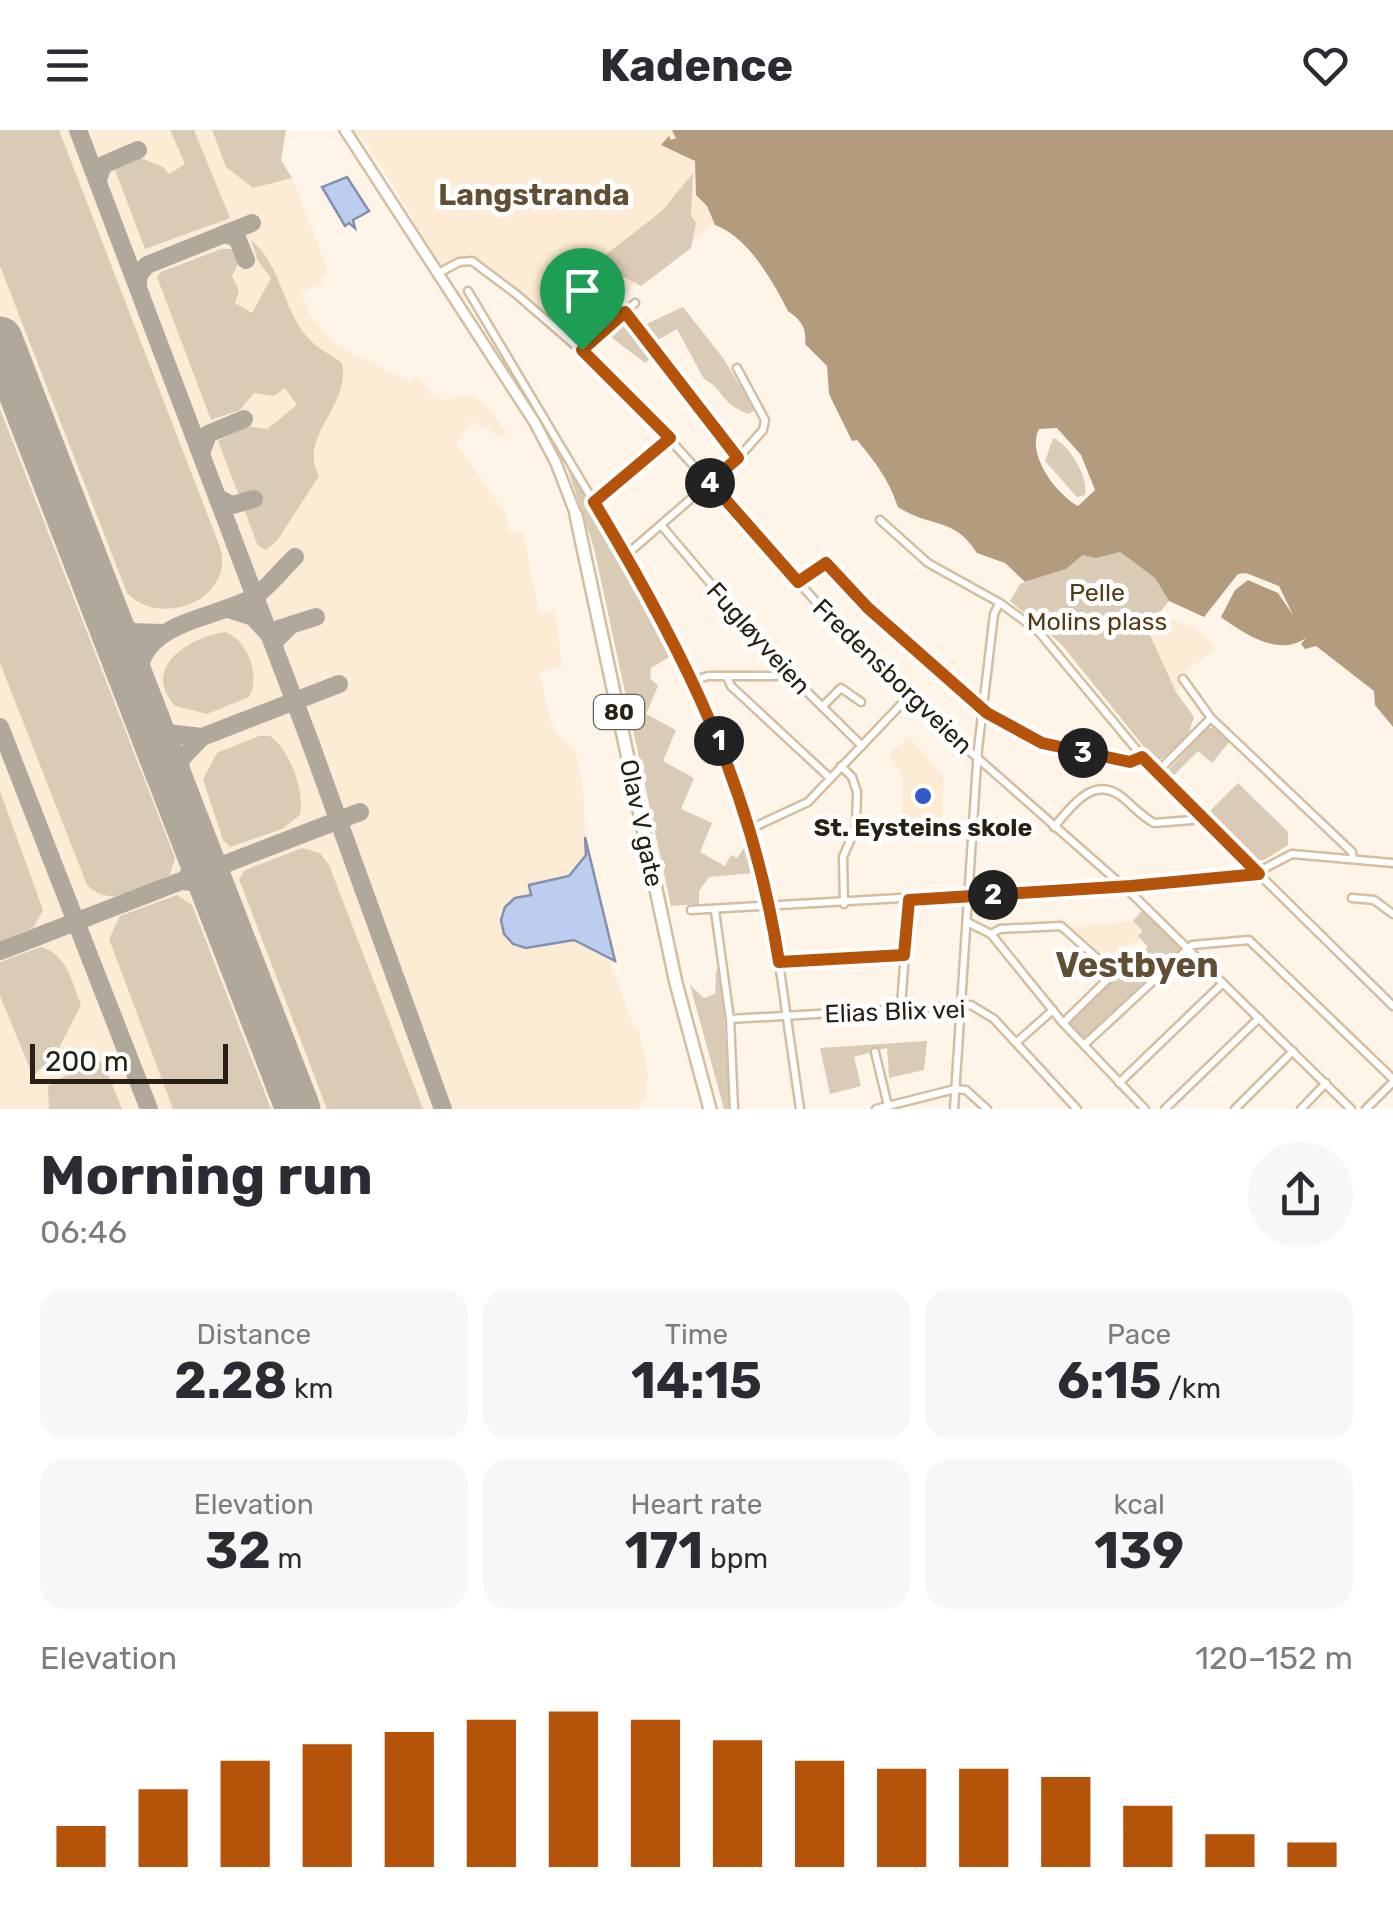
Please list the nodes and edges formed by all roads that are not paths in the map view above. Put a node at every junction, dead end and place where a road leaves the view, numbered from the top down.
1 (345, 130) edge
2 (438, 274) junction
3 (468, 292) dead end
4 (635, 303) dead end
5 (625, 312) junction
6 (582, 350) junction
7 (737, 368) dead end
8 (670, 438) junction
9 (738, 458) junction
10 (710, 482) junction
11 (594, 502) junction
12 (576, 515) joint
13 (880, 520) dead end
14 (661, 525) junction
15 (626, 555) junction
16 (798, 582) junction
17 (1000, 603) junction
18 (785, 670) junction
19 (727, 677) junction
20 (1184, 679) dead end
21 (695, 680) junction
22 (910, 694) junction
23 (861, 702) dead end
24 (983, 706) junction
25 (822, 707) junction
26 (1211, 718) junction
27 (862, 746) junction
28 (978, 757) junction
29 (1142, 757) junction
30 (841, 766) junction
31 (1156, 773) junction
32 (830, 778) junction
33 (1199, 815) junction
34 (1054, 827) junction
35 (750, 829) junction
36 (1353, 859) junction
37 (1393, 863) edge
38 (1259, 874) junction
39 (1124, 887) junction
40 (968, 896) junction
41 (1352, 898) dead end
42 (909, 900) junction
43 (844, 904) junction
44 (771, 907) junction
45 (691, 910) dead end
46 (715, 911) junction
47 (1393, 914) edge
48 (967, 922) junction
49 (991, 934) junction
50 (1188, 948) junction
51 (904, 955) junction
52 (779, 962) junction
53 (1223, 982) junction
54 (963, 1004) junction
55 (900, 1006) junction
56 (1393, 1006) edge
57 (1053, 1010) junction
58 (787, 1016) junction
59 (1259, 1018) junction
60 (730, 1019) junction
61 (1063, 1023) junction
62 (1016, 1042) junction
63 (1084, 1045) junction
64 (1293, 1051) junction
65 (875, 1052) dead end
66 (1393, 1081) edge
67 (1119, 1082) junction
68 (1326, 1084) junction
69 (955, 1088) junction
70 (888, 1106) junction
71 (710, 1109) edge
72 (734, 1109) edge
73 (800, 1109) edge
74 (876, 1109) edge
75 (954, 1109) edge
76 (987, 1109) edge
77 (1078, 1109) edge
78 (1145, 1109) edge
79 (1164, 1109) edge
80 (1235, 1109) edge
81 (1301, 1109) edge
82 (1351, 1109) edge
83 (1366, 1109) edge

1 - 2 street
2 - 6 street, Fredensborgveien
2 - 12 street, Olav V gate
3 - 11 street
4 - 5 street
5 - 6 street
5 - 9 street
6 - 8 street, Fredensborgveien
7 - 9 street
8 - 10 street, Fredensborgveien
8 - 11 street
9 - 10 street
10 - 14 street
10 - 16 street, Fredensborgveien
11 - 15 street
12 - 71 highway, Olav V gate / 80
13 - 17 street
14 - 15 street
14 - 18 street, Fugløyveien
15 - 21 street
16 - 22 street, Fredensborgveien
16 - 24 street
17 - 24 street
17 - 29 street
18 - 19 street
18 - 25 street, Fugløyveien
19 - 21 street
19 - 32 street
20 - 26 street
21 - 35 street
22 - 27 street
22 - 28 street, Fredensborgveien
23 - 25 street
24 - 28 street
24 - 29 street
25 - 27 street, Fugløyveien
26 - 31 street
26 - 36 street
27 - 30 street
28 - 34 street, Fredensborgveien
28 - 40 street
29 - 31 street
30 - 32 street
30 - 43 street
31 - 33 street
32 - 35 street
33 - 34 street
33 - 38 street
34 - 39 street, Fredensborgveien
35 - 44 street
36 - 37 street
36 - 38 street
38 - 39 street
38 - 56 street
39 - 40 street
39 - 50 street, Fredensborgveien
40 - 42 street
40 - 48 street
41 - 47 street
42 - 43 street
42 - 51 street
43 - 44 street
44 - 46 street
44 - 52 street
45 - 46 street
46 - 60 street
48 - 49 street
48 - 54 street
49 - 57 street
49 - 61 street
50 - 53 street, Fredensborgveien
50 - 63 street
50 - 66 street
51 - 52 street
51 - 55 street
52 - 58 street
53 - 59 street, Fredensborgveien
53 - 67 street
54 - 55 street, Elias Blix vei
54 - 62 street, Elias Blix vei
54 - 69 street
55 - 58 street, Elias Blix vei
57 - 61 street
57 - 62 street
58 - 60 street, Elias Blix vei
58 - 73 street
59 - 64 street, Fredensborgveien
59 - 79 street
60 - 72 street
61 - 63 street
62 - 77 street, Elias Blix vei
63 - 67 street
64 - 68 street, Fredensborgveien
64 - 80 street
65 - 70 street
66 - 83 street
67 - 78 street
68 - 81 street
68 - 82 street, Fredensborgveien
69 - 70 street
69 - 75 street
69 - 76 street
70 - 74 street

